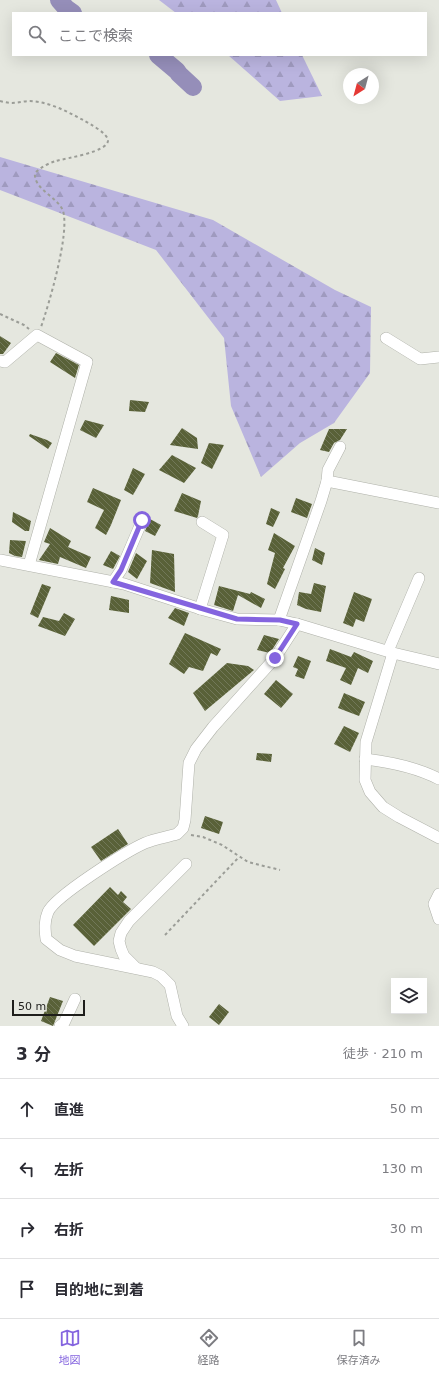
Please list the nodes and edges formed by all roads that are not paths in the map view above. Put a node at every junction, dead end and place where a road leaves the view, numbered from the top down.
1 (386, 338) dead end
2 (439, 357) edge
3 (0, 361) edge
4 (340, 447) dead end
5 (326, 481) junction
6 (439, 503) edge
7 (142, 520) dead end
8 (202, 522) dead end
9 (0, 560) edge
10 (29, 565) junction
11 (419, 578) dead end
12 (113, 582) junction
13 (200, 609) junction
14 (280, 620) junction
15 (297, 624) junction
16 (390, 652) junction
17 (439, 664) edge
18 (365, 759) junction
19 (439, 779) edge
20 (439, 838) edge
21 (186, 864) dead end
22 (439, 894) edge
23 (439, 919) edge
24 (136, 968) junction
25 (75, 999) dead end
26 (60, 1026) edge
27 (182, 1026) edge

1 - 2 street
3 - 10 street
4 - 5 street
5 - 6 street
5 - 14 street
7 - 12 street
8 - 13 street
9 - 10 street
10 - 12 street
11 - 16 street
12 - 13 street
13 - 14 street
14 - 15 street
15 - 16 street
15 - 24 street
16 - 17 street
16 - 18 street
18 - 19 street
18 - 20 street
21 - 24 street
22 - 23 street
24 - 27 street
25 - 26 street

